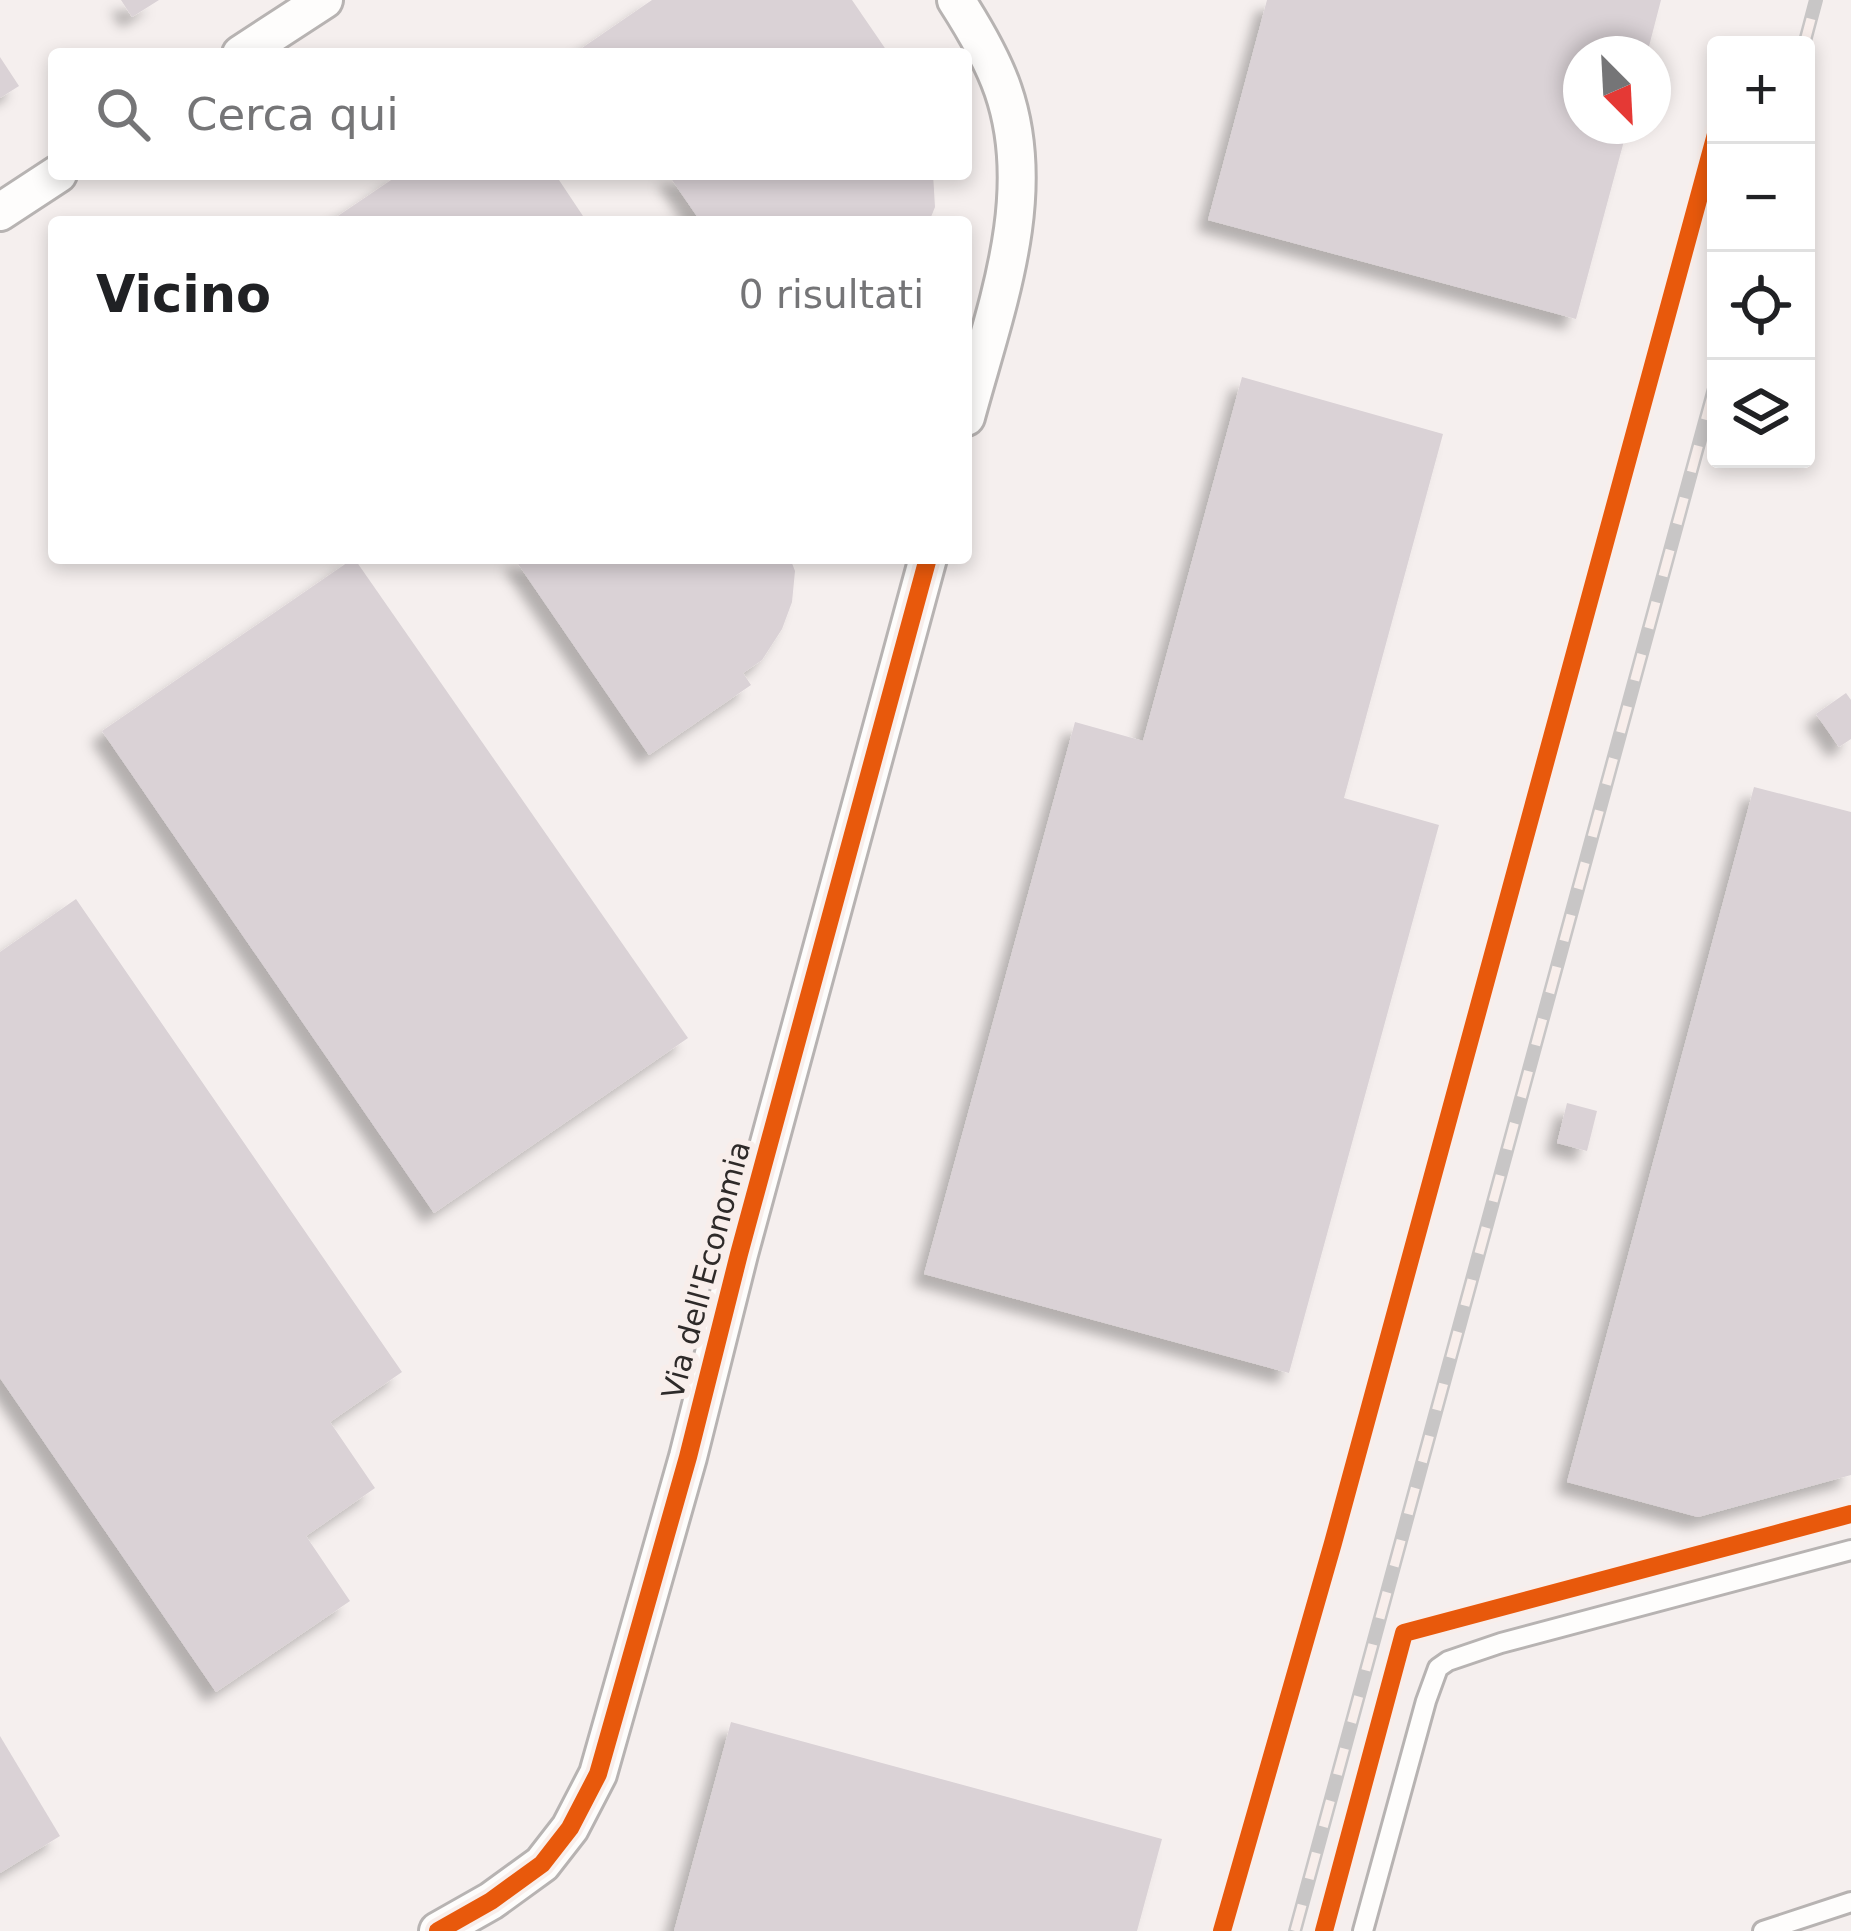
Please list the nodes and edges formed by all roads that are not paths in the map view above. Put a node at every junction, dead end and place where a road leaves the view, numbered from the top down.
1 (324, 0) edge
2 (956, 0) edge
3 (250, 48) edge
4 (49, 180) edge
5 (0, 212) edge
6 (972, 393) edge
7 (926, 564) edge
8 (1851, 1550) edge
9 (1851, 1902) edge
10 (438, 1931) edge
11 (1363, 1931) edge
12 (1763, 1931) edge

1 - 3 street
2 - 6 street
4 - 5 street
7 - 10 street, Via dell'Economia
8 - 11 lane
9 - 12 lane

